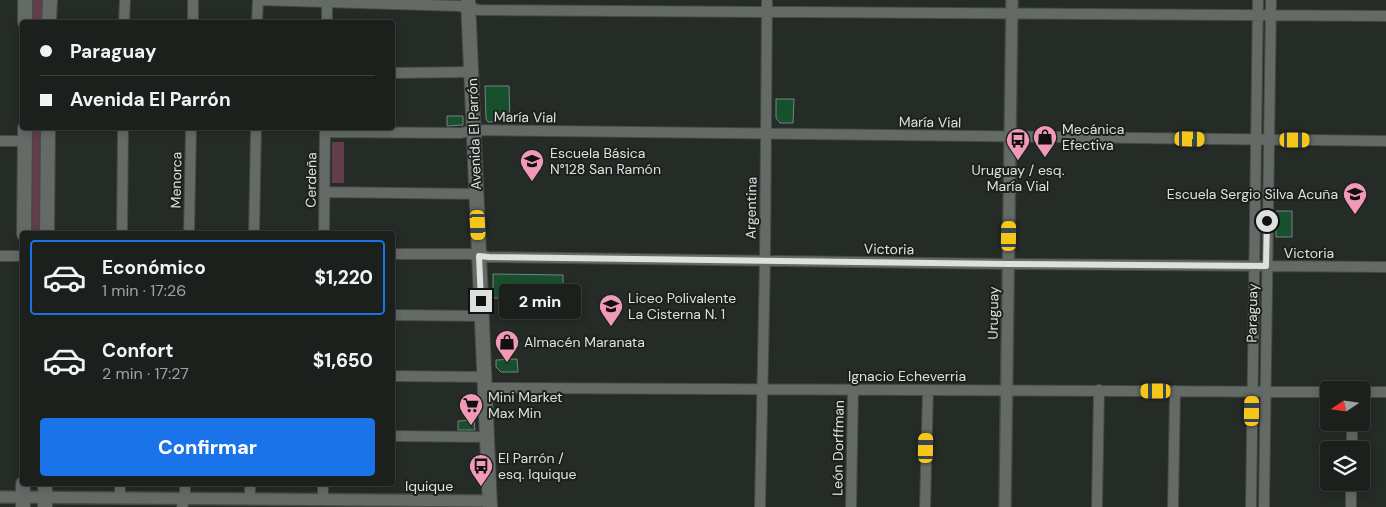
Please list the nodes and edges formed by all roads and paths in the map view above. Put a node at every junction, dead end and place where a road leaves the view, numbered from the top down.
1 (25, 0) edge
2 (45, 0) edge
3 (50, 0) edge
4 (59, 0) edge
5 (124, 0) edge
6 (193, 0) edge
7 (259, 0) edge
8 (767, 0) edge
9 (1012, 0) edge
10 (1258, 0) edge
11 (1271, 0) edge
12 (327, 1) edge
13 (468, 4) edge
14 (767, 12) junction
15 (1012, 13) junction
16 (1258, 15) junction
17 (1270, 15) junction
18 (1386, 16) edge
19 (25, 20) edge
20 (49, 20) edge
21 (124, 20) edge
22 (192, 20) edge
23 (257, 20) edge
24 (326, 20) edge
25 (395, 72) edge
26 (471, 72) junction
27 (48, 130) edge
28 (123, 130) edge
29 (191, 130) edge
30 (256, 130) edge
31 (325, 130) edge
32 (474, 130) junction
33 (766, 133) junction
34 (25, 134) edge
35 (1010, 137) junction
36 (1268, 139) junction
37 (1256, 140) junction
38 (1386, 140) edge
39 (0, 141) edge
40 (325, 192) junction
41 (476, 194) junction
42 (24, 231) edge
43 (47, 231) edge
44 (122, 231) edge
45 (189, 231) edge
46 (254, 231) edge
47 (324, 231) edge
48 (395, 254) edge
49 (0, 256) edge
50 (20, 256) edge
51 (479, 256) junction
52 (765, 260) junction
53 (1008, 264) junction
54 (1254, 266) junction
55 (1266, 266) junction
56 (1386, 266) edge
57 (395, 315) edge
58 (482, 316) junction
59 (395, 376) edge
60 (484, 382) junction
61 (762, 389) junction
62 (853, 389) junction
63 (928, 390) junction
64 (1006, 390) junction
65 (1099, 390) junction
66 (1175, 391) junction
67 (1252, 392) junction
68 (1265, 392) junction
69 (1320, 392) edge
70 (1370, 392) edge
71 (1386, 392) edge
72 (395, 436) edge
73 (487, 437) junction
74 (120, 486) edge
75 (185, 486) edge
76 (250, 486) edge
77 (324, 486) edge
78 (1351, 491) edge
79 (23, 496) edge
80 (45, 496) edge
81 (0, 497) edge
82 (120, 498) junction
83 (250, 499) junction
84 (331, 502) edge
85 (183, 503) edge
86 (217, 503) edge
87 (490, 504) edge
88 (760, 507) edge
89 (851, 507) edge
90 (925, 507) edge
91 (1005, 507) edge
92 (1097, 507) edge
93 (1173, 507) edge
94 (1251, 507) edge
95 (1264, 507) edge
96 (1351, 507) edge

1 - 19 main road
2 - 3 street
3 - 4 street
3 - 20 main road
5 - 21 street
6 - 22 street
7 - 12 street
7 - 23 street
8 - 14 street, Argentina
9 - 15 street, Uruguay
10 - 16 street, Paraguay
11 - 17 street, Paraguay
12 - 13 street
12 - 24 street
13 - 14 street
13 - 26 main road, Avenida El Parrón
14 - 15 street
14 - 33 street, Argentina
15 - 16 street
15 - 35 street, Uruguay
16 - 17 street
16 - 37 street, Paraguay
17 - 18 street
17 - 36 street, Paraguay
25 - 26 street
26 - 32 main road, Avenida El Parrón
27 - 43 main road
28 - 44 street
29 - 45 street, Menorca
30 - 46 street
31 - 32 street, María Vial
31 - 40 street, Cerdeña
32 - 33 street, María Vial
32 - 41 main road, Avenida El Parrón
33 - 35 street, María Vial
33 - 52 street, Argentina
34 - 39 street
34 - 42 main road
35 - 37 street, María Vial
35 - 53 street, Uruguay
36 - 37 street, María Vial
36 - 38 street, María Vial
36 - 55 street, Paraguay
37 - 54 street, Paraguay
40 - 41 street
40 - 47 street, Cerdeña
41 - 51 main road, Avenida El Parrón
48 - 51 street, Victoria
49 - 50 street
51 - 52 street, Victoria
51 - 58 main road, Avenida El Parrón
52 - 53 street, Victoria
52 - 61 street, Argentina
53 - 54 street, Victoria
53 - 64 street, Uruguay
54 - 55 street, Victoria
54 - 67 street, Paraguay
55 - 56 street, Victoria
55 - 68 street, Paraguay
57 - 58 street
58 - 60 main road, Avenida El Parrón
59 - 60 street, Ignacio Echeverria
60 - 61 street, Ignacio Echeverria
60 - 73 main road, Avenida El Parrón
61 - 62 street, Ignacio Echeverria
61 - 88 street, Argentina
62 - 63 street, Ignacio Echeverria
62 - 89 street, León Dorffman
63 - 64 street, Ignacio Echeverria
63 - 90 street
64 - 65 street, Ignacio Echeverria
64 - 91 street, Uruguay
65 - 66 street, Ignacio Echeverria
65 - 92 street
66 - 67 street, Ignacio Echeverria
66 - 93 street
67 - 68 street, Ignacio Echeverria
67 - 94 street, Paraguay
68 - 69 street, Ignacio Echeverria
68 - 95 street, Paraguay
70 - 71 street
72 - 73 street
73 - 87 main road, Avenida El Parrón
74 - 82 street
75 - 85 street
76 - 83 street
77 - 84 street
78 - 96 street
79 - 80 street, Iquique
79 - 81 street, Iquique
80 - 82 street, Iquique
82 - 85 street, Iquique
83 - 84 street, Iquique
83 - 86 street, Iquique
84 - 87 street, Iquique
85 - 86 street, Iquique

